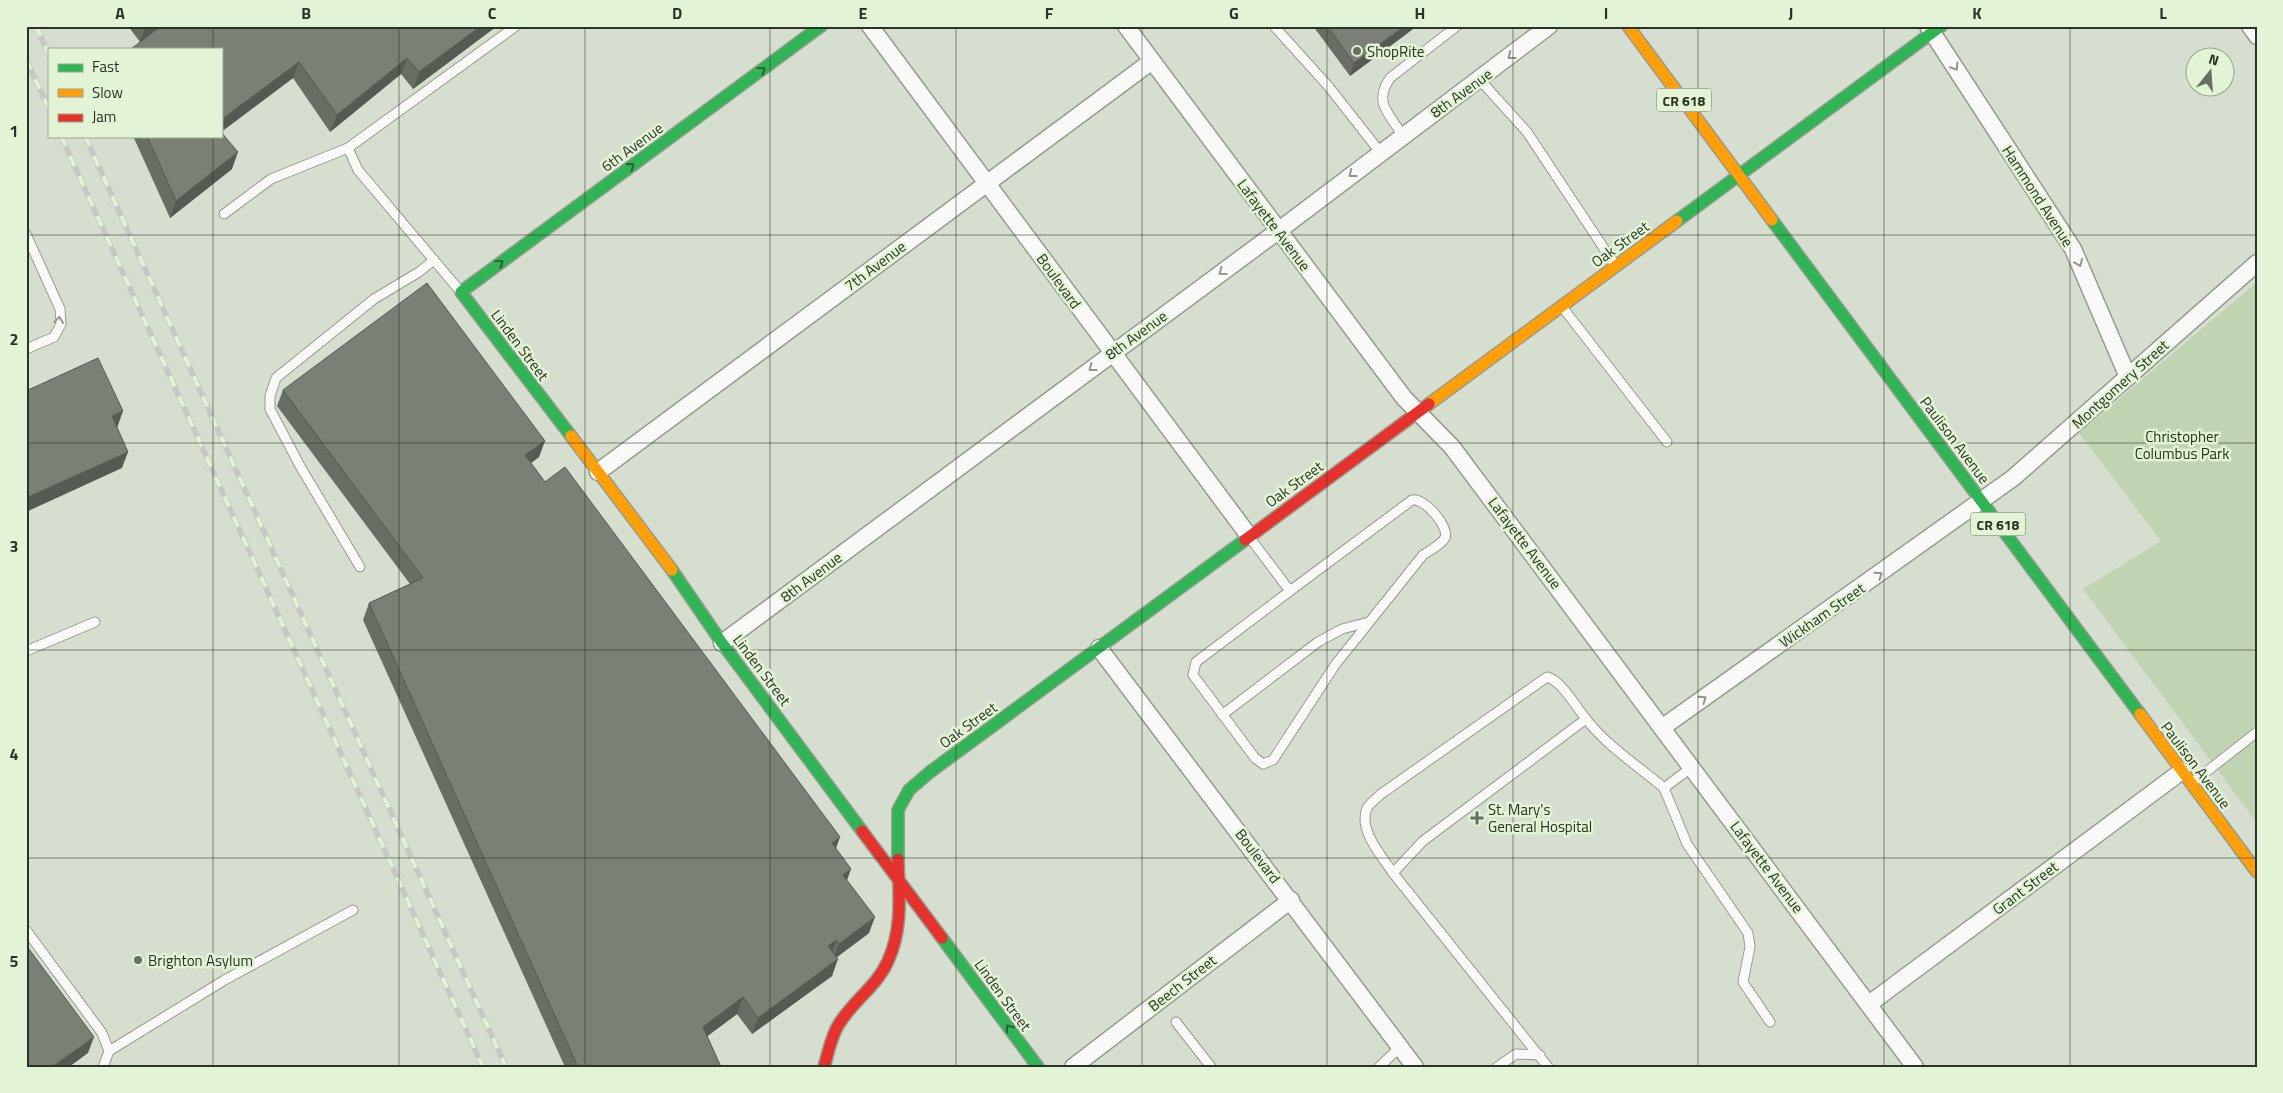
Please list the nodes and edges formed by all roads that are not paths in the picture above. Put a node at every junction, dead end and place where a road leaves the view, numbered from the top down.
1 (516, 26) edge
2 (821, 26) edge
3 (870, 26) edge
4 (1126, 26) edge
5 (1274, 26) edge
6 (1457, 26) edge
7 (1549, 26) edge
8 (1628, 26) edge
9 (2250, 26) edge
10 (1934, 28) edge
11 (2257, 36) edge
12 (1152, 61) junction
13 (1480, 80) junction
14 (1403, 136) junction
15 (348, 148) junction
16 (1380, 152) junction
17 (1739, 174) junction
18 (987, 183) junction
19 (224, 214) dead end
20 (1278, 231) junction
21 (26, 234) edge
22 (434, 260) junction
23 (2257, 262) edge
24 (1615, 265) junction
25 (461, 292) junction
26 (1561, 305) junction
27 (26, 350) edge
28 (1112, 353) junction
29 (2128, 377) junction
30 (1419, 412) junction
31 (1667, 442) dead end
32 (598, 472) junction
33 (1982, 502) junction
34 (1249, 536) junction
35 (360, 567) dead end
36 (1290, 591) junction
37 (95, 622) dead end
38 (1369, 622) junction
39 (722, 643) junction
40 (1100, 648) junction
41 (26, 651) edge
42 (1222, 715) junction
43 (1586, 719) junction
44 (1663, 728) junction
45 (2257, 732) edge
46 (1692, 767) junction
47 (2186, 778) junction
48 (1664, 788) junction
49 (2257, 872) edge
50 (1393, 873) junction
51 (898, 878) junction
52 (1291, 900) junction
53 (354, 910) dead end
54 (26, 930) edge
55 (1869, 1004) junction
56 (1176, 1022) dead end
57 (1770, 1022) dead end
58 (1400, 1047) junction
59 (109, 1051) junction
60 (1540, 1054) junction
61 (103, 1067) edge
62 (824, 1067) edge
63 (1038, 1067) edge
64 (1073, 1067) edge
65 (1211, 1067) edge
66 (1379, 1067) edge
67 (1415, 1067) edge
68 (1497, 1067) edge
69 (1540, 1067) edge
70 (1548, 1067) edge
71 (1915, 1067) edge

1 - 15 lane
25 -> 2 street, 6th Avenue
3 - 18 street, Boulevard
4 - 12 street, Lafayette Avenue
5 - 16 lane
6 - 14 lane
7 -> 13 street, 8th Avenue
8 - 17 street, Paulison Avenue / CR 618
9 - 11 street
10 - 17 street, Oak Street
10 -> 29 street, Hammond Avenue
12 - 18 street, 7th Avenue
12 - 20 street, Lafayette Avenue
13 - 14 street, 8th Avenue
13 - 24 lane
14 - 16 street, 8th Avenue
15 - 19 lane
15 - 22 lane
16 -> 20 street, 8th Avenue
17 - 24 street, Oak Street
17 - 33 street, Paulison Avenue / CR 618
18 - 28 street, Boulevard
18 - 32 street, 7th Avenue
20 -> 28 street, 8th Avenue
20 - 30 street, Lafayette Avenue
27 -> 21 lane
22 - 25 lane
22 - 35 lane
23 - 29 street, Montgomery Street
24 - 26 street, Oak Street
25 - 32 street, Linden Street
26 - 30 street, Oak Street
26 - 31 lane
28 - 34 street, Boulevard
28 -> 39 street, 8th Avenue
29 - 33 street, Montgomery Street
30 - 34 street, Oak Street
30 - 44 street, Lafayette Avenue
32 - 39 street, Linden Street
44 -> 33 street, Wickham Street
33 - 47 street, Paulison Avenue / CR 618
34 - 36 lane
34 - 40 street, Oak Street
36 - 38 lane
36 - 42 lane
37 - 41 lane
38 - 42 lane
38 - 42 lane
39 - 51 street, Linden Street
40 - 51 street, Oak Street
40 - 52 street, Boulevard
43 - 48 lane
43 - 50 lane
43 - 50 lane
44 - 46 street, Lafayette Avenue
45 - 47 lane
46 - 48 lane
46 - 55 street, Lafayette Avenue
47 - 49 street, Paulison Avenue / CR 618
47 - 55 street, Grant Street
48 - 57 lane
50 - 60 lane
51 - 62 street, Oak Street
63 -> 51 street, Linden Street
52 - 58 street, Boulevard
52 - 64 street, Beech Street
53 - 59 lane
54 - 59 lane
55 - 71 street, Lafayette Avenue
56 - 65 lane
58 - 66 lane
58 - 67 street, Boulevard
59 - 61 lane
60 - 68 lane
60 - 69 lane
60 - 70 lane

